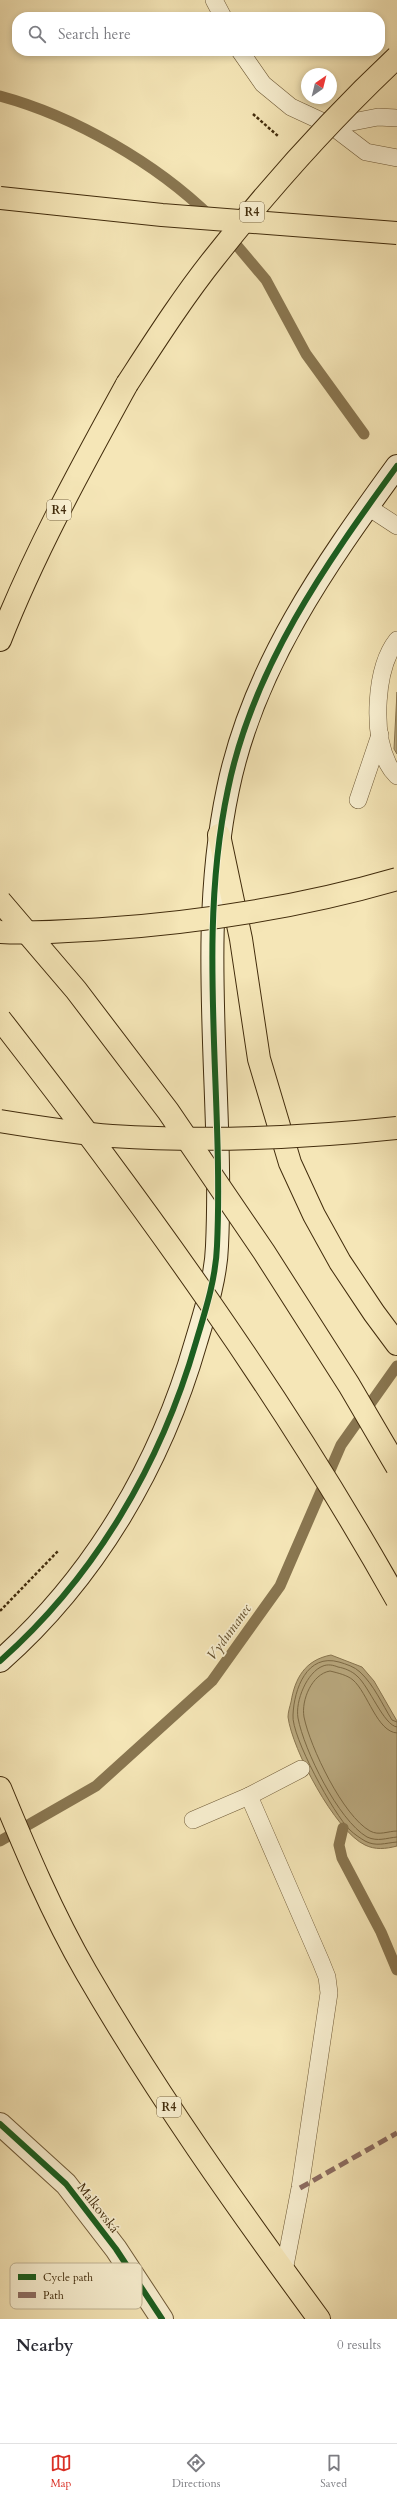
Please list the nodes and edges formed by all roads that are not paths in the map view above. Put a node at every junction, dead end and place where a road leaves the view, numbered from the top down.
1 (214, 0) edge
2 (220, 12) edge
3 (243, 56) edge
4 (397, 57) edge
5 (397, 118) edge
6 (332, 126) junction
7 (397, 158) edge
8 (0, 198) edge
9 (397, 233) edge
10 (397, 466) edge
11 (368, 507) junction
12 (397, 526) edge
13 (0, 640) edge
14 (397, 640) edge
15 (380, 734) junction
16 (397, 776) edge
17 (358, 800) dead end
18 (219, 835) junction
19 (397, 879) edge
20 (0, 901) edge
21 (0, 932) edge
22 (0, 1019) edge
23 (0, 1121) edge
24 (397, 1128) edge
25 (397, 1344) edge
26 (397, 1467) edge
27 (397, 1600) edge
28 (0, 1661) edge
29 (301, 1769) dead end
30 (0, 1788) edge
31 (249, 1796) junction
32 (193, 1820) dead end
33 (0, 2124) edge
34 (125, 2263) edge
35 (284, 2271) junction
36 (142, 2289) edge
37 (162, 2319) edge
38 (318, 2319) edge

1 - 2 lane
3 - 6 lane
4 - 13 highway, R4, bridge
5 - 6 lane
6 - 7 lane
8 - 9 highway, bridge
10 - 11 main road
11 - 12 lane
11 - 18 main road
14 - 15 lane
15 - 16 lane
15 - 17 lane
18 - 25 highway
18 - 28 main road
19 - 21 highway, bridge
20 - 26 highway, bridge
22 - 27 highway, bridge
23 - 24 highway, bridge
29 - 31 lane
30 - 35 highway, R4
31 - 32 lane
31 - 35 lane
33 - 34 main road, Malkovská
35 - 38 highway, R4
36 - 37 main road, Malkovská

